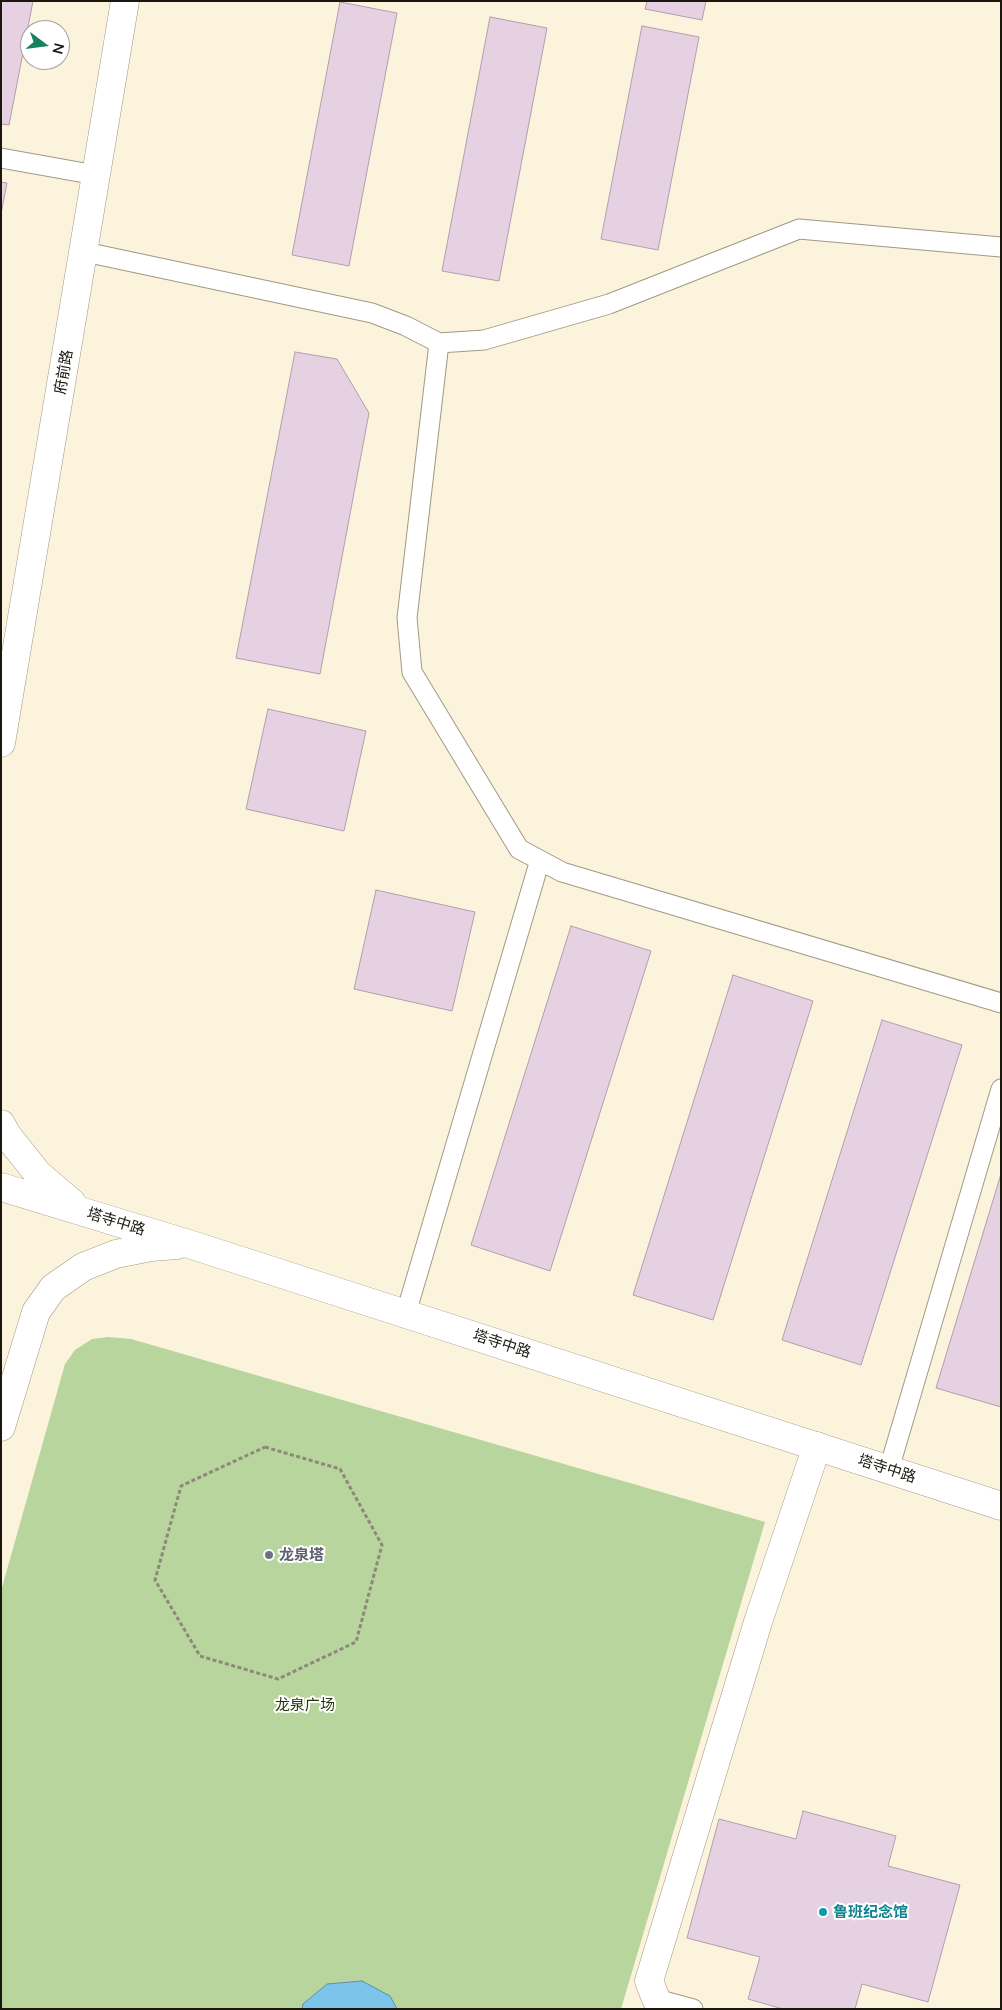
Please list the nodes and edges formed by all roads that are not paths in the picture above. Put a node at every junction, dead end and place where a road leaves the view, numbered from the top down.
1 (125, 1) edge
2 (1, 158) edge
3 (96, 175) junction
4 (1001, 247) edge
5 (84, 252) junction
6 (439, 343) junction
7 (1, 743) edge
8 (540, 860) junction
9 (1001, 1004) edge
10 (1001, 1089) edge
11 (1, 1124) edge
12 (1, 1187) edge
13 (102, 1218) junction
14 (192, 1244) junction
15 (406, 1314) junction
16 (1, 1427) edge
17 (817, 1446) junction
18 (889, 1469) junction
19 (1001, 1506) edge
20 (656, 1999) joint
21 (693, 2009) edge

1 - 3 main road, 府前路
2 - 3 lane
3 - 5 main road, 府前路
4 - 6 lane
5 - 6 lane
5 - 7 main road, 府前路
6 - 8 lane
8 - 9 lane
8 - 15 lane
10 - 18 lane
11 - 13 main road
12 - 13 main road, 塔寺中路
13 - 14 main road, 塔寺中路
14 - 15 main road, 塔寺中路
14 - 16 main road
15 - 17 main road, 塔寺中路
17 - 18 main road, 塔寺中路
17 - 20 main road
18 - 19 main road, 塔寺中路
20 - 21 lane

